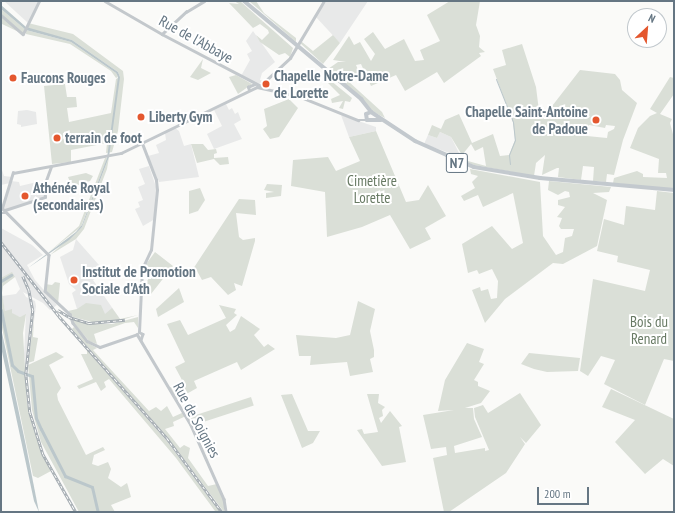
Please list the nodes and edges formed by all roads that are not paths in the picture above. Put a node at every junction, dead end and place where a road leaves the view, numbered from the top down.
1 (39, 1) edge
2 (106, 1) edge
3 (204, 1) edge
4 (243, 1) edge
5 (324, 1) edge
6 (1, 15) edge
7 (162, 34) junction
8 (258, 86) junction
9 (369, 113) junction
10 (355, 117) junction
11 (373, 119) junction
12 (367, 120) junction
13 (142, 143) junction
14 (51, 166) junction
15 (540, 178) junction
16 (674, 190) edge
17 (1, 209) edge
18 (5, 212) junction
19 (1, 213) edge
20 (139, 335) junction
21 (226, 512) edge

1 - 6 street
2 - 7 street, Rue de l'Abbaye
3 - 7 street
4 - 9 highway, N7
5 - 8 street
7 - 8 street, Rue de l'Abbaye
8 - 10 street, Rue de l'Abbaye
8 - 13 street
9 - 10 street
9 - 11 highway
9 - 12 highway
9 - 15 highway, N7
10 - 12 street, Rue de l'Abbaye
11 - 12 highway
11 - 15 highway, N7
13 - 14 street
13 - 20 street, Rue de Soignies
14 - 17 street
14 - 18 street
15 - 16 main road, N7
17 - 18 street
18 - 19 street
18 - 20 street
20 - 21 street, Rue de Soignies

